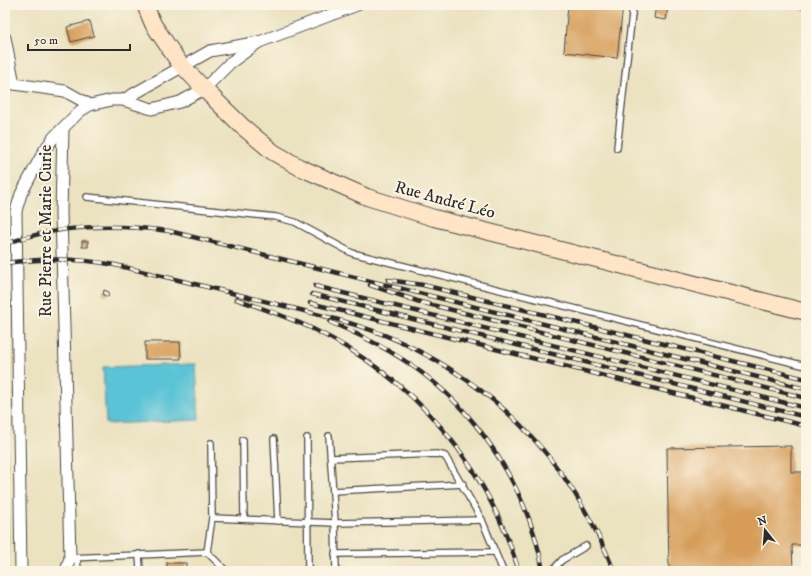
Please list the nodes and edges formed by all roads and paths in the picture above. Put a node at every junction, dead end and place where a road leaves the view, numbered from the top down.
1 (145, 5) edge
2 (356, 5) edge
3 (632, 5) edge
4 (5, 38) edge
5 (259, 42) junction
6 (183, 66) junction
7 (10, 86) edge
8 (204, 89) junction
9 (123, 100) junction
10 (90, 105) junction
11 (63, 130) junction
12 (617, 148) dead end
13 (87, 197) dead end
14 (806, 312) edge
15 (806, 366) edge
16 (329, 436) dead end
17 (307, 438) dead end
18 (274, 439) dead end
19 (243, 440) dead end
20 (210, 443) dead end
21 (331, 458) junction
22 (463, 484) junction
23 (333, 491) junction
24 (212, 518) junction
25 (244, 519) junction
26 (278, 520) junction
27 (308, 520) junction
28 (482, 520) junction
29 (335, 522) junction
30 (586, 546) dead end
31 (207, 552) junction
32 (495, 552) junction
33 (139, 554) junction
34 (335, 554) junction
35 (74, 558) junction
36 (21, 571) edge
37 (66, 571) edge
38 (78, 571) edge
39 (140, 571) edge
40 (226, 571) edge
41 (308, 571) edge
42 (336, 571) edge
43 (502, 571) edge
44 (552, 571) edge

1 - 6 street, Rue André Léo
2 - 5 street
3 - 12 lane
4 - 7 street
5 - 6 street
5 - 8 street
6 - 8 street, Rue André Léo
6 - 9 street
7 - 10 street
8 - 9 street
8 - 14 street, Rue André Léo
9 - 10 street
10 - 11 street
11 - 35 street, Rue Pierre et Marie Curie
11 - 36 street, Rue Pierre et Marie Curie
13 - 15 lane
16 - 21 lane
17 - 27 lane
18 - 26 lane
19 - 25 lane
20 - 24 lane
21 - 22 lane
21 - 23 lane
22 - 23 lane
22 - 28 lane
23 - 29 lane
24 - 25 lane
24 - 31 lane
25 - 26 lane
26 - 27 lane
27 - 29 lane
27 - 41 lane
28 - 29 lane
28 - 32 lane
29 - 34 lane
30 - 44 lane
31 - 33 lane
31 - 40 lane
32 - 34 lane
32 - 43 lane
33 - 35 lane
33 - 39 lane
34 - 42 lane
35 - 37 street, Rue Pierre et Marie Curie
35 - 38 lane

